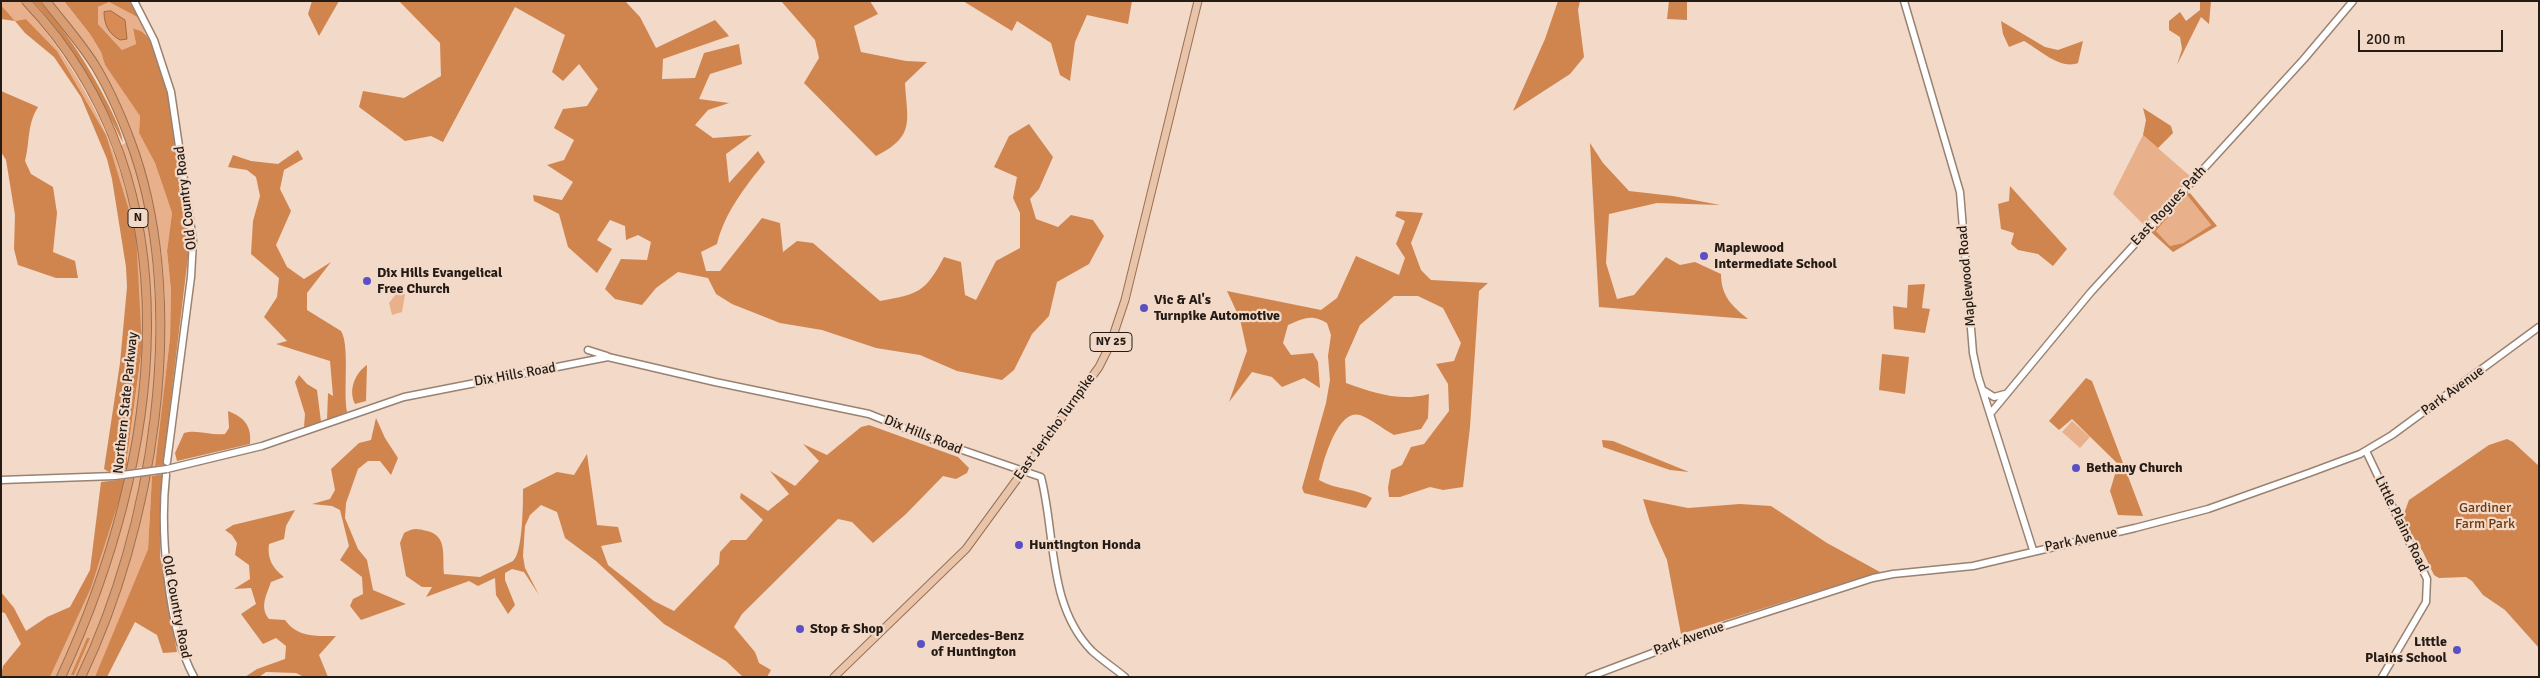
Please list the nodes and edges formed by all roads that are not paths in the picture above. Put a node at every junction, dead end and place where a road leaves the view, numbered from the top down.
1 (26, 1) edge
2 (46, 1) edge
3 (134, 1) edge
4 (1198, 1) edge
5 (1904, 1) edge
6 (2353, 1) edge
7 (2539, 327) edge
8 (588, 350) dead end
9 (608, 356) junction
10 (1981, 387) junction
11 (2006, 394) junction
12 (1990, 414) junction
13 (2366, 451) junction
14 (167, 462) dead end
15 (1025, 470) junction
16 (166, 475) dead end
17 (1, 480) edge
18 (2034, 550) junction
19 (61, 677) edge
20 (81, 677) edge
21 (194, 677) edge
22 (834, 677) edge
23 (1125, 677) edge
24 (1589, 677) edge
25 (2382, 677) edge

1 - 19 highway, Northern State Parkway / N
2 - 20 highway, Northern State Parkway / N
3 - 14 street, Old Country Road
4 - 15 main road, East Jericho Turnpike / NY 25
5 - 10 street, Maplewood Road
6 - 11 street, East Rogues Path
7 - 13 street, Park Avenue
8 - 9 street
9 - 15 street, Dix Hills Road
9 - 17 street, Dix Hills Road, bridge
10 - 11 street
10 - 12 street, Maplewood Road
11 - 12 street, East Rogues Path
12 - 18 street, Maplewood Road
13 - 18 street, Park Avenue
13 - 25 street, Little Plains Road
15 - 22 main road, East Jericho Turnpike / NY 25
15 - 23 street
16 - 21 street, Old Country Road
18 - 24 street, Park Avenue

